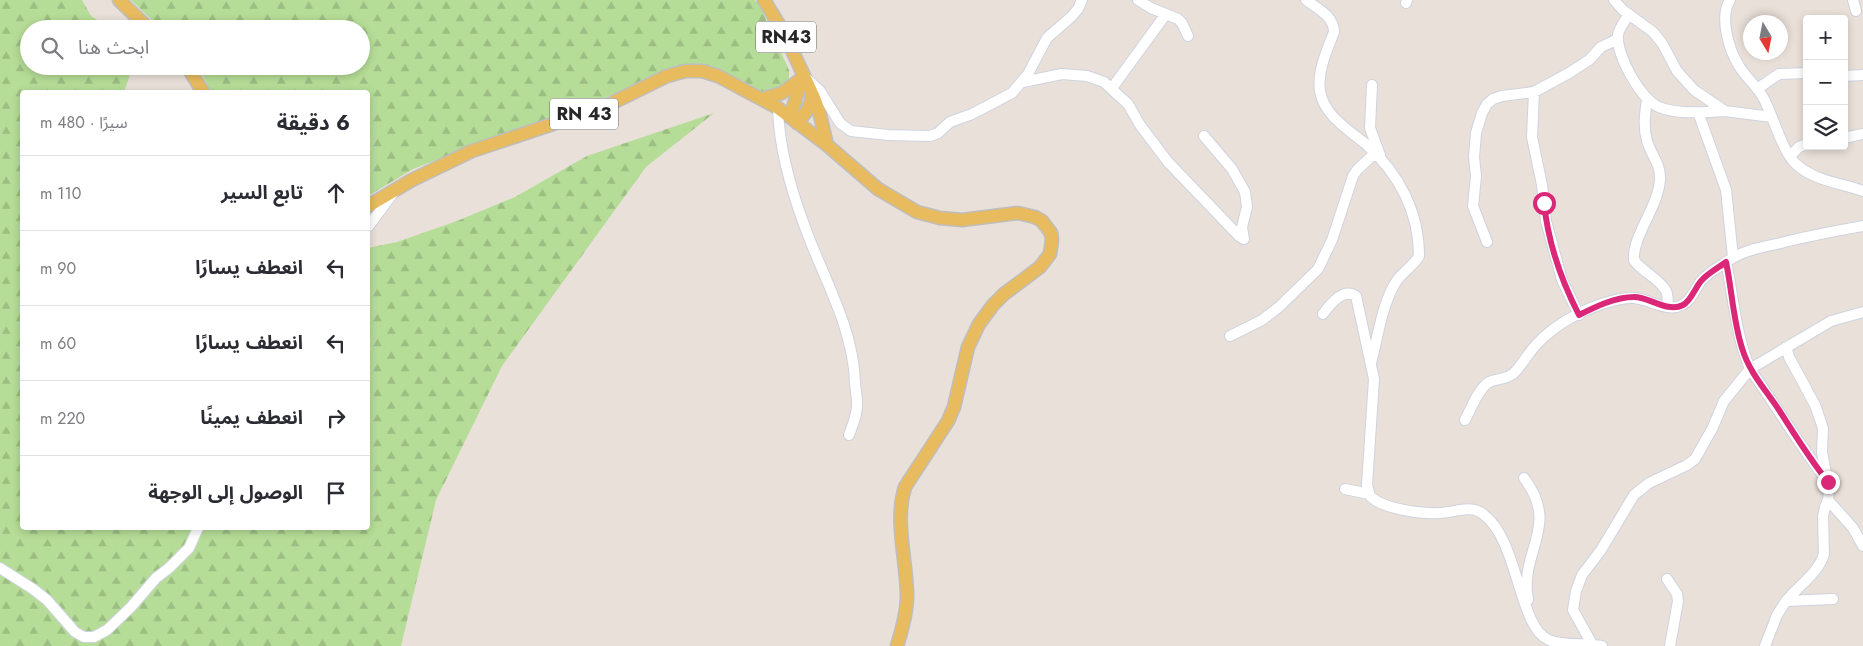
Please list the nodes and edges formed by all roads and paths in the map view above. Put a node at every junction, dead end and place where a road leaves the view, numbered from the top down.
1 (119, 0) edge
2 (764, 0) edge
3 (1082, 0) edge
4 (1138, 0) edge
5 (1306, 0) edge
6 (1614, 0) edge
7 (1730, 0) edge
8 (1853, 0) edge
9 (1856, 11) dead end
10 (1166, 14) junction
11 (1629, 14) junction
12 (140, 20) edge
13 (1188, 36) dead end
14 (1618, 39) junction
15 (1803, 73) edge
16 (193, 75) edge
17 (1863, 75) edge
18 (1848, 76) edge
19 (802, 78) junction
20 (1023, 82) junction
21 (1372, 85) dead end
22 (1112, 88) junction
23 (1757, 89) junction
24 (202, 90) edge
25 (811, 91) junction
26 (1534, 92) junction
27 (762, 99) junction
28 (1647, 99) junction
29 (778, 108) junction
30 (1725, 111) junction
31 (1698, 112) junction
32 (1772, 117) junction
33 (794, 120) junction
34 (1863, 134) edge
35 (1204, 136) dead end
36 (1848, 137) edge
37 (827, 145) junction
38 (1803, 146) edge
39 (1374, 154) junction
40 (1790, 156) junction
41 (1383, 164) junction
42 (394, 191) junction
43 (1863, 191) edge
44 (370, 205) edge
45 (370, 224) edge
46 (1863, 226) edge
47 (1487, 242) dead end
48 (1729, 260) junction
49 (1668, 306) junction
50 (1863, 312) edge
51 (1323, 314) dead end
52 (1579, 315) junction
53 (1230, 336) dead end
54 (1786, 347) junction
55 (1371, 364) junction
56 (1750, 369) junction
57 (1465, 420) dead end
58 (849, 435) dead end
59 (1524, 478) dead end
60 (1828, 482) junction
61 (1346, 489) dead end
62 (1368, 494) junction
63 (1828, 500) junction
64 (197, 530) edge
65 (1863, 546) edge
66 (0, 568) edge
67 (1667, 579) dead end
68 (1832, 599) dead end
69 (1786, 601) junction
70 (1531, 618) junction
71 (1597, 645) edge
72 (898, 646) edge
73 (1670, 646) edge
74 (1765, 646) edge

1 - 12 main road
2 - 19 main road, RN43
3 - 20 street
4 - 10 street
5 - 39 street
6 - 11 street
7 - 23 street
8 - 9 street
10 - 13 street
10 - 22 street
11 - 14 street
11 - 30 street
14 - 26 street
14 - 28 street
15 - 23 street
16 - 24 main road
17 - 18 street
19 - 20 street
19 - 25 main road
19 - 27 main road
19 - 33 main road
20 - 22 street
21 - 41 street
22 - 35 street
23 - 32 street
25 - 33 main road
25 - 37 main road
26 - 47 street
26 - 52 street
27 - 29 main road, RN 43
27 - 42 main road, RN 43
28 - 31 street
28 - 49 street
29 - 33 main road, RN 43
29 - 58 street
30 - 31 street
30 - 32 street
31 - 48 street
32 - 40 street
33 - 37 main road
34 - 36 street
37 - 72 main road
38 - 40 street
39 - 41 street
39 - 53 street
40 - 43 street
41 - 55 street
42 - 44 main road, RN 43
42 - 45 street
46 - 48 street
48 - 49 street
48 - 56 street
49 - 52 street
50 - 54 street
51 - 55 street
52 - 57 street
54 - 56 street
54 - 60 street
55 - 62 street
56 - 60 street
56 - 71 street
59 - 70 street
60 - 63 street
61 - 62 street
62 - 70 street
63 - 65 street
63 - 69 street
64 - 66 street
67 - 73 street
68 - 69 street
69 - 74 street
70 - 71 street

